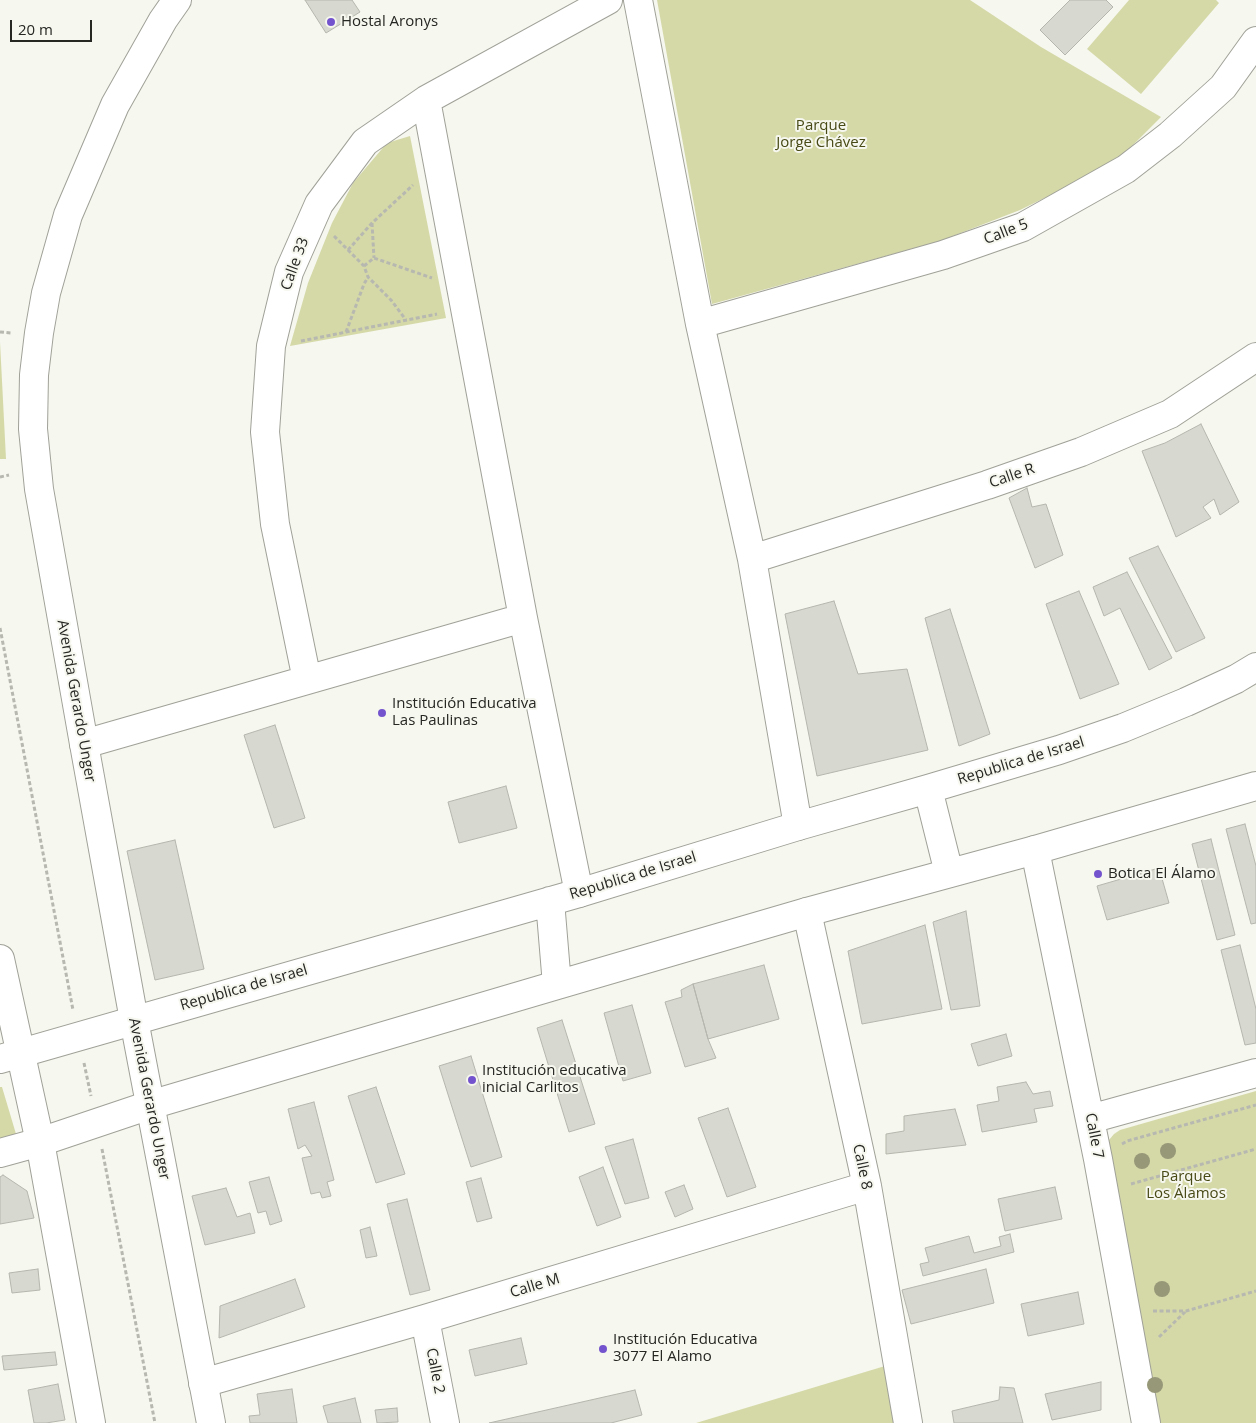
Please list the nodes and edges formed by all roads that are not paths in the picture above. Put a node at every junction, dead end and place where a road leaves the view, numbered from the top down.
1 (177, 0) edge
2 (608, 0) edge
3 (638, 0) edge
4 (1256, 40) edge
5 (426, 100) junction
6 (700, 324) junction
7 (1256, 357) edge
8 (752, 559) junction
9 (523, 618) junction
10 (1256, 667) edge
11 (307, 680) junction
12 (84, 744) junction
13 (1256, 786) edge
14 (928, 789) junction
15 (798, 826) junction
16 (1035, 850) junction
17 (950, 873) junction
18 (579, 893) junction
19 (550, 901) junction
20 (806, 912) junction
21 (0, 959) edge
22 (557, 985) junction
23 (134, 1020) junction
24 (10, 1056) edge
25 (1256, 1073) edge
26 (150, 1105) junction
27 (1090, 1119) junction
28 (40, 1142) junction
29 (0, 1153) edge
30 (867, 1186) junction
31 (425, 1318) junction
32 (203, 1383) junction
33 (91, 1423) edge
34 (211, 1423) edge
35 (444, 1423) edge
36 (908, 1423) edge
37 (1146, 1423) edge

1 - 12 street, Avenida Gerardo Unger
2 - 5 street, Calle 33
3 - 6 street
4 - 6 street, Calle 5
5 - 9 street
5 - 11 street, Calle 33
6 - 8 street
7 - 8 street, Calle R
8 - 15 street
9 - 11 street
9 - 18 street
10 - 14 street, Republica de Israel
11 - 12 street
12 - 23 street, Avenida Gerardo Unger
13 - 16 street
14 - 15 street, Republica de Israel
14 - 17 street
15 - 18 street, Republica de Israel
16 - 17 street
16 - 27 street, Calle 7
17 - 20 street
18 - 19 street, Republica de Israel
19 - 22 street
19 - 23 street, Republica de Israel
20 - 22 street
20 - 30 street, Calle 8
21 - 24 street
22 - 26 street
23 - 24 street, Republica de Israel
23 - 26 street, Avenida Gerardo Unger
24 - 28 street
25 - 27 street
26 - 28 street
26 - 32 street, Avenida Gerardo Unger
27 - 37 street, Calle 7
28 - 29 street
28 - 33 street
30 - 31 street, Calle M
30 - 36 street, Calle 8
31 - 32 street, Calle M
31 - 35 street, Calle 2
32 - 34 street, Avenida Gerardo Unger

